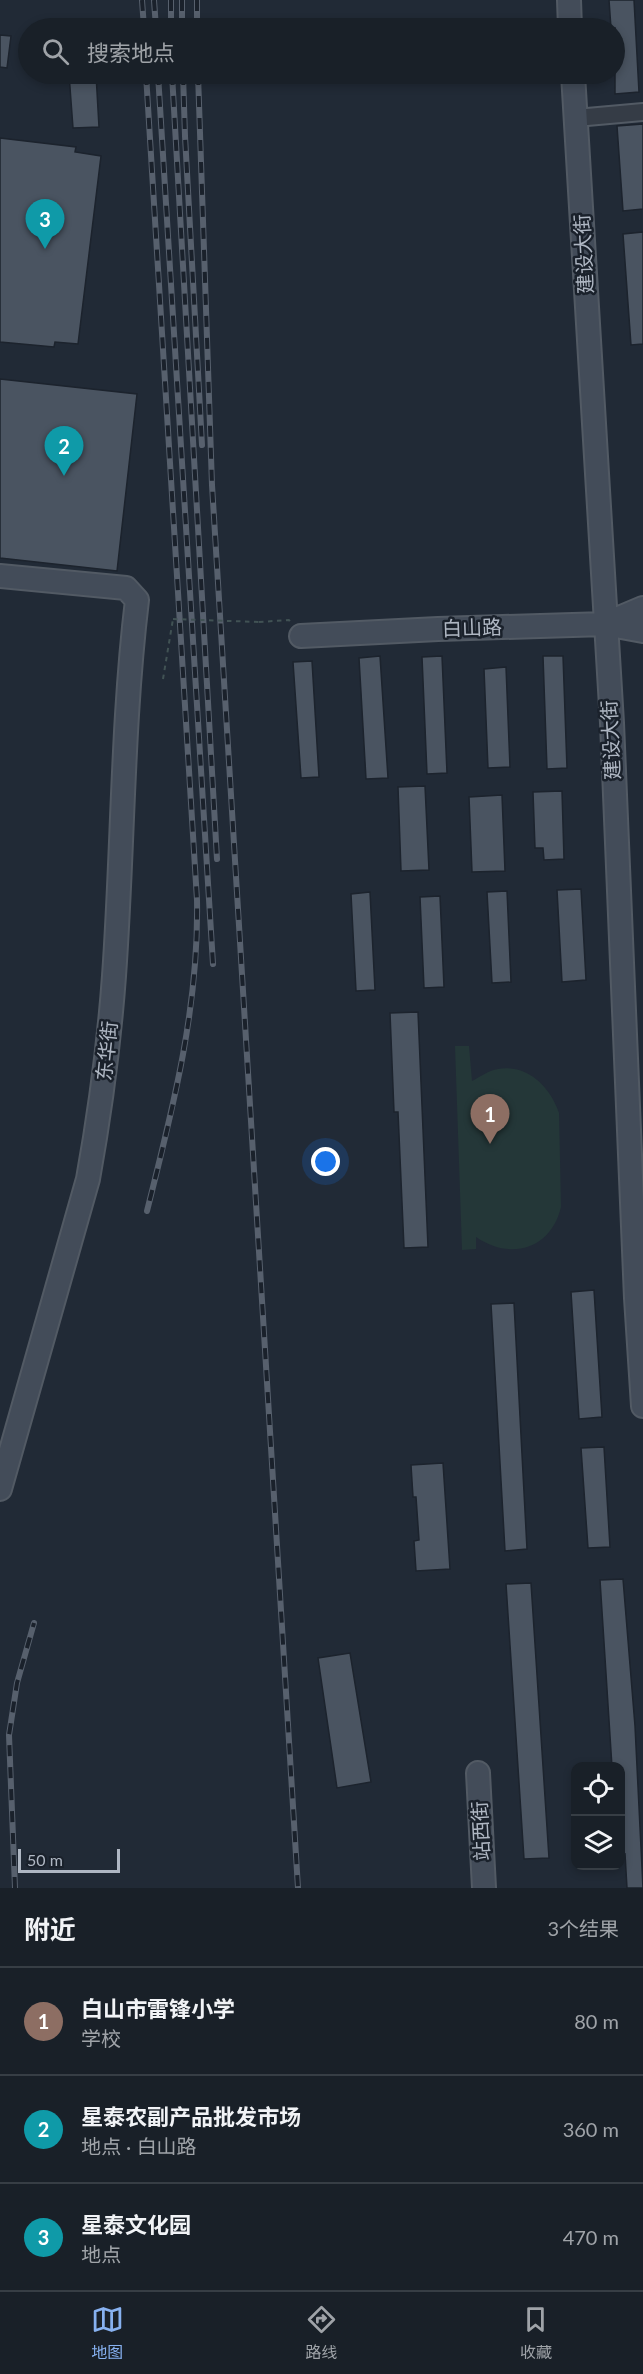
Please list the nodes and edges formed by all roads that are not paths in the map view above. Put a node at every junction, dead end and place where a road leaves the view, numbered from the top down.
1 (569, 0) edge
2 (570, 18) edge
3 (574, 84) edge
4 (643, 112) edge
5 (576, 118) junction
6 (0, 576) edge
7 (643, 608) edge
8 (605, 624) junction
9 (643, 631) edge
10 (301, 636) road end
11 (639, 1298) edge
12 (643, 1406) edge
13 (0, 1489) edge
14 (478, 1773) dead end
15 (484, 1888) edge

1 - 2 street
3 - 5 street, 建设大街
4 - 5 street
5 - 8 street, 建设大街
6 - 13 street, 东华街
7 - 8 street
8 - 9 street, 白山路
8 - 10 street, 白山路
8 - 11 street, 建设大街
11 - 12 street, 建设大街
14 - 15 street, 站西街

